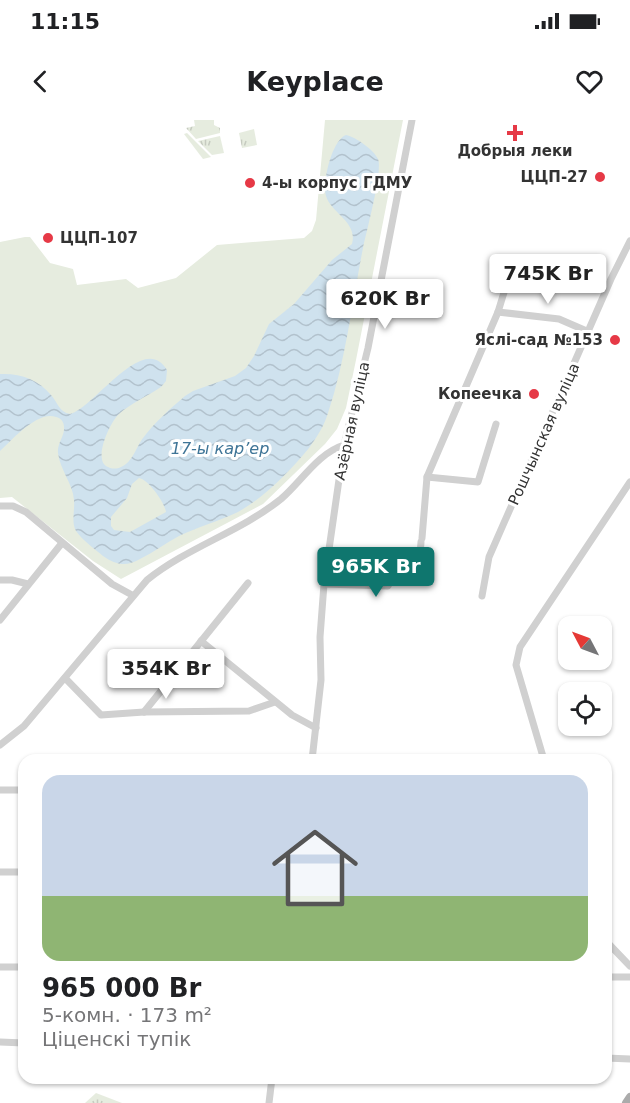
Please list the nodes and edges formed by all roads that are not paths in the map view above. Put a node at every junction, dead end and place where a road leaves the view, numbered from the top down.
1 (411, 120) edge
2 (630, 242) edge
3 (509, 276) dead end
4 (498, 312) junction
5 (589, 332) junction
6 (496, 424) dead end
7 (344, 445) junction
8 (427, 477) junction
9 (630, 482) edge
10 (0, 506) edge
11 (62, 543) junction
12 (0, 580) edge
13 (28, 584) junction
14 (248, 584) dead end
15 (324, 584) junction
16 (132, 595) junction
17 (482, 596) dead end
18 (0, 620) edge
19 (201, 641) junction
20 (65, 678) junction
21 (275, 702) junction
22 (144, 712) junction
23 (316, 728) junction
24 (0, 745) edge
25 (313, 754) edge
26 (542, 754) edge
27 (0, 790) edge
28 (18, 790) edge
29 (0, 872) edge
30 (18, 872) edge
31 (612, 947) edge
32 (630, 966) edge
33 (0, 967) edge
34 (18, 967) edge
35 (630, 976) edge
36 (612, 977) edge
37 (0, 1042) edge
38 (18, 1043) edge
39 (612, 1058) edge
40 (630, 1059) edge
41 (271, 1084) edge
42 (630, 1096) edge
43 (269, 1103) edge
44 (626, 1103) edge

1 - 7 street, Азёрная вуліца
2 - 5 street, Рошчынская вуліца
3 - 4 street
4 - 5 street
4 - 8 street
5 - 17 street, Рошчынская вуліца
6 - 8 street
7 - 15 street, Азёрная вуліца
7 - 16 street
8 - 15 street
9 - 26 street
10 - 11 street
11 - 13 street
11 - 16 street
12 - 13 street
13 - 18 street
14 - 19 street
15 - 23 street, Азёрная вуліца
16 - 20 street
19 - 21 street
19 - 22 street
20 - 22 street
20 - 24 street
21 - 22 street
21 - 23 street
23 - 25 street, Азёрная вуліца
27 - 28 street
29 - 30 street
31 - 32 street
33 - 34 street
35 - 36 street
37 - 38 street
39 - 40 street
41 - 43 street
42 - 44 main road

